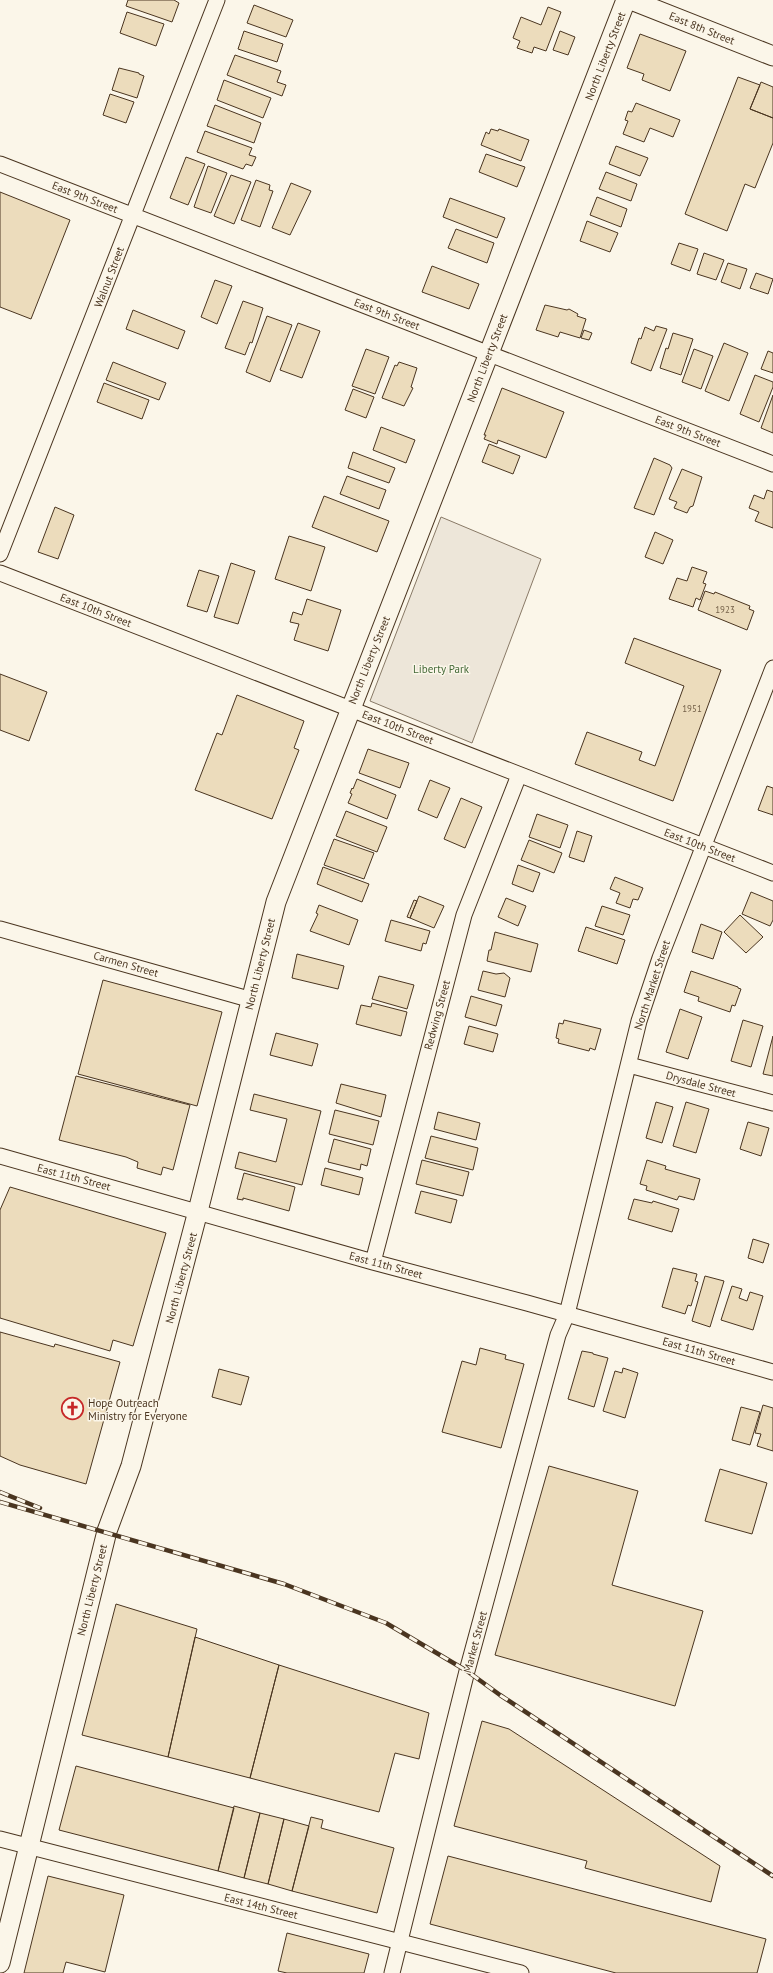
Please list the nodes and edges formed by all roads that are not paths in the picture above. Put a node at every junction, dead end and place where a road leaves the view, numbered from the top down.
1 (217, 0) edge
2 (626, 0) edge
3 (631, 0) edge
4 (773, 56) edge
5 (0, 164) edge
6 (133, 215) junction
7 (489, 354) junction
8 (773, 464) edge
9 (0, 554) edge
10 (0, 573) edge
11 (773, 668) edge
12 (350, 709) junction
13 (519, 775) junction
14 (704, 846) junction
15 (773, 873) edge
16 (0, 929) edge
17 (252, 1000) junction
18 (628, 1065) junction
19 (773, 1103) edge
20 (0, 1156) edge
21 (198, 1211) junction
22 (373, 1262) junction
23 (567, 1314) junction
24 (773, 1372) edge
25 (0, 1839) edge
26 (29, 1846) junction
27 (400, 1941) junction
28 (0, 1963) edge
29 (392, 1973) edge
30 (521, 1973) edge

1 - 6 street, Walnut Street
2 - 7 street, North Liberty Street
3 - 4 street, East 8th Street
5 - 6 street, East 9th Street
6 - 7 street, East 9th Street
6 - 9 street, Walnut Street
7 - 8 street, East 9th Street
7 - 12 street, North Liberty Street
10 - 12 street, East 10th Street
11 - 14 street, North Market Street
12 - 13 street, East 10th Street
12 - 17 street, North Liberty Street
13 - 14 street, East 10th Street
13 - 22 street, Redwing Street
14 - 15 street, East 10th Street
14 - 18 street, North Market Street
16 - 17 street, Carmen Street
17 - 21 street, North Liberty Street
18 - 19 street, Drysdale Street
18 - 23 street, North Market Street
20 - 21 street, East 11th Street
21 - 22 street, East 11th Street
21 - 26 street, North Liberty Street
22 - 23 street, East 11th Street
23 - 24 street, East 11th Street
23 - 27 street, Market Street
25 - 26 street, East 14th Street
26 - 27 street, East 14th Street
26 - 28 street, North Liberty Street
27 - 29 street, Market Street
27 - 30 street, East 14th Street

